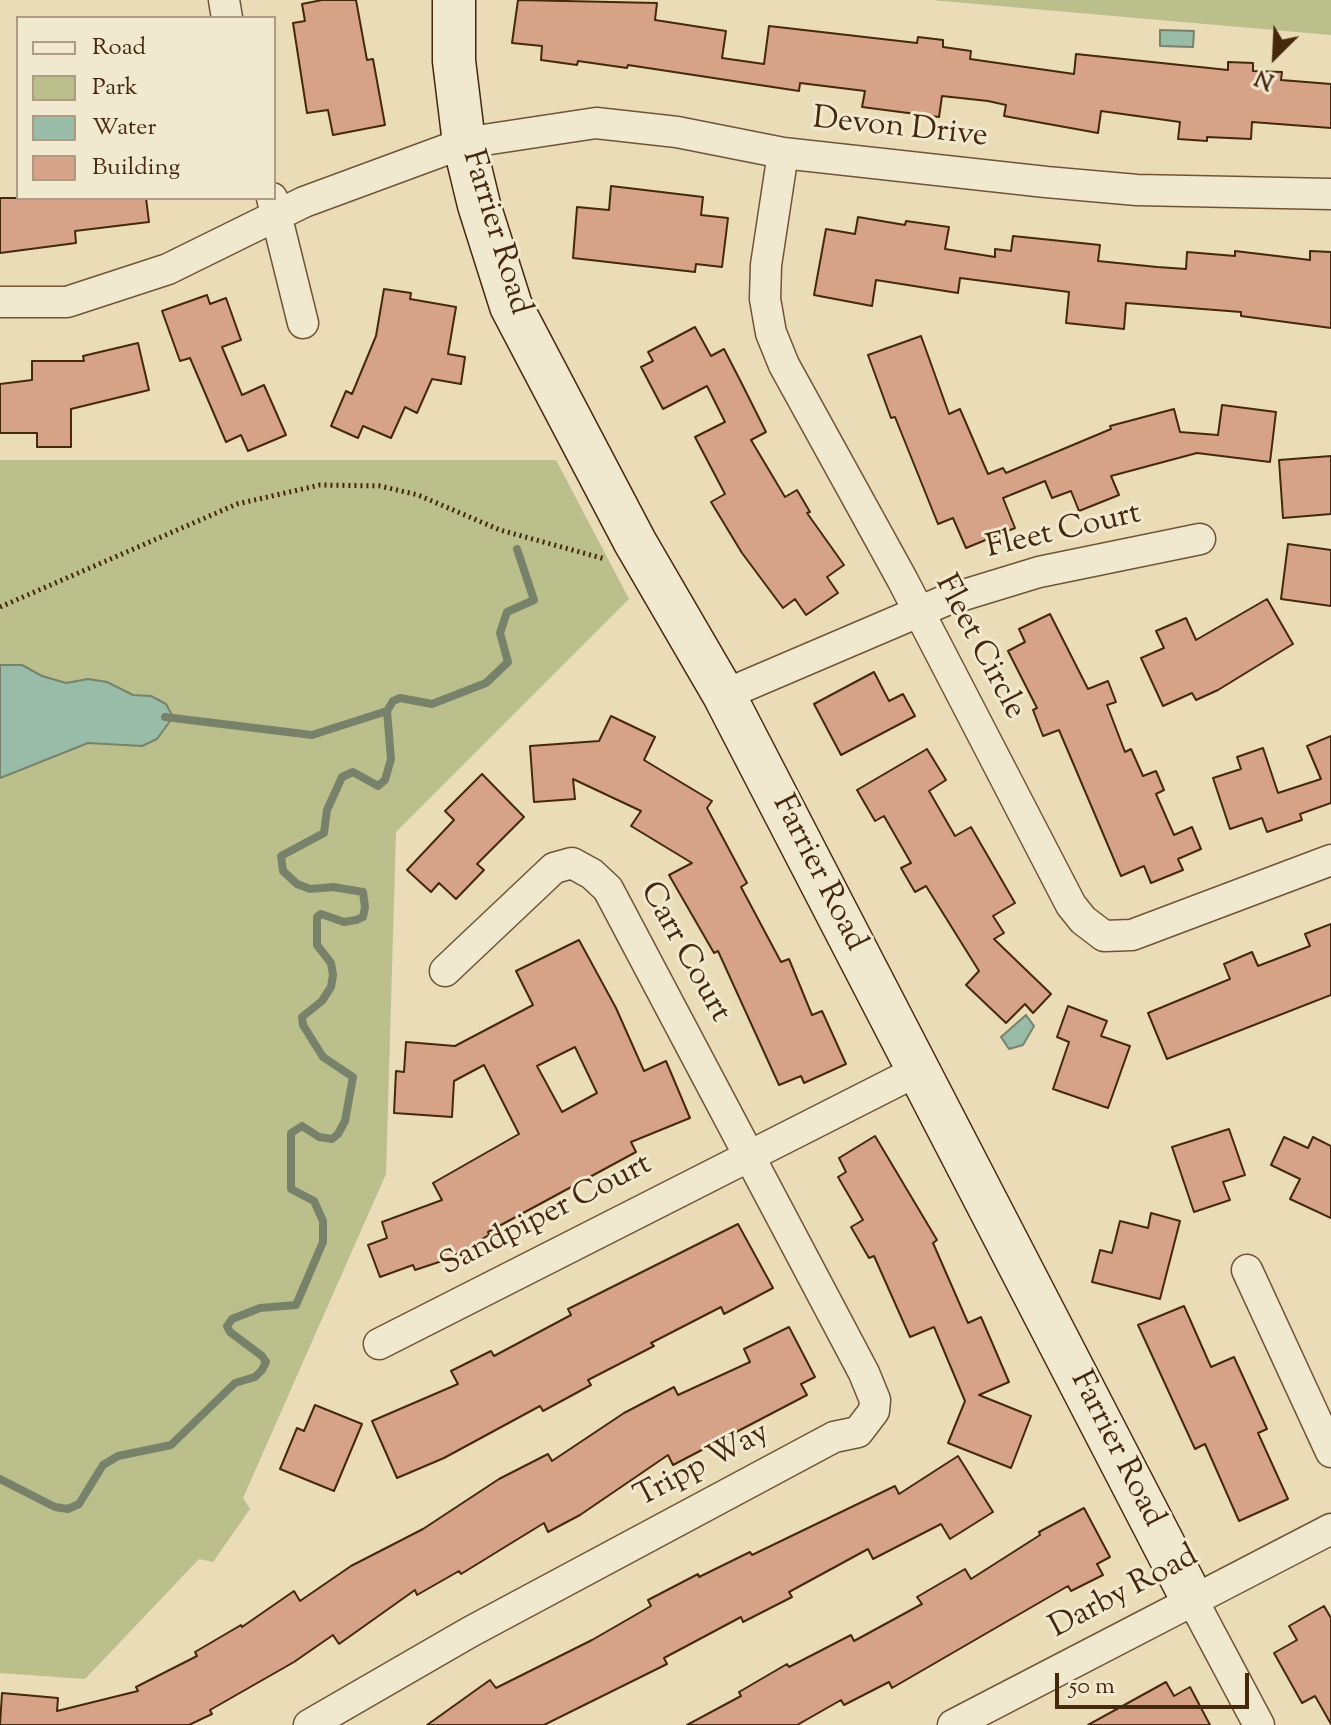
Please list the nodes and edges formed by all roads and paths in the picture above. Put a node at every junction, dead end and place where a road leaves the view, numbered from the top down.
1 (454, 0) edge
2 (464, 143) junction
3 (783, 153) junction
4 (1331, 194) edge
5 (274, 206) edge
6 (0, 302) edge
7 (303, 323) dead end
8 (1200, 539) dead end
9 (618, 562) dead end
10 (0, 607) edge
11 (917, 610) junction
12 (724, 695) junction
13 (1331, 860) edge
14 (445, 971) dead end
15 (919, 1070) junction
16 (748, 1154) junction
17 (1247, 1270) dead end
18 (379, 1344) dead end
19 (1331, 1452) edge
20 (1331, 1529) edge
21 (1192, 1599) junction
22 (309, 1725) edge
23 (953, 1725) edge
24 (1259, 1725) edge

1 - 2 street, Farrier Road
2 - 3 street, Devon Drive
2 - 5 street, Devon Drive
2 - 12 street, Farrier Road
3 - 4 street, Devon Drive
3 - 11 street, Fleet Circle
5 - 6 street, Devon Drive
5 - 7 street
8 - 11 street, Fleet Court
9 - 10 path
11 - 12 street, Fleet Court
11 - 13 street, Fleet Circle
12 - 15 street, Farrier Road
14 - 16 street, Carr Court
15 - 16 street, Sandpiper Court
15 - 21 street, Farrier Road
16 - 18 street, Sandpiper Court
16 - 22 street, Tripp Way
17 - 19 street
20 - 21 street, Darby Road
21 - 23 street, Darby Road
21 - 24 street, Farrier Road

